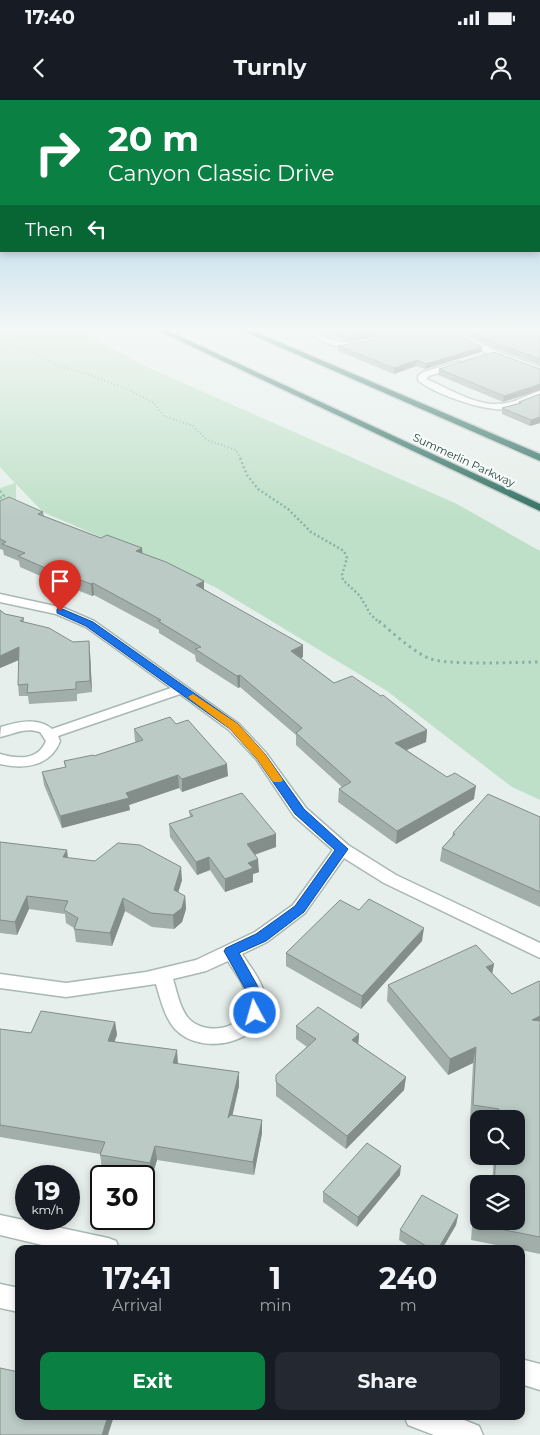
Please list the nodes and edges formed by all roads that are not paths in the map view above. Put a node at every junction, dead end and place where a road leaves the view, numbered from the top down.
1 (294, 392) edge
2 (389, 392) edge
3 (452, 392) edge
4 (540, 394) edge
5 (540, 458) edge
6 (540, 508) edge
7 (0, 598) edge
8 (182, 689) junction
9 (0, 733) edge
10 (51, 734) junction
11 (0, 759) edge
12 (342, 849) junction
13 (231, 951) junction
14 (540, 951) edge
15 (162, 975) junction
16 (0, 981) edge
17 (0, 1225) edge
18 (90, 1245) edge
19 (0, 1296) edge
20 (15, 1299) edge
21 (525, 1372) edge
22 (540, 1377) edge
23 (428, 1420) edge
24 (470, 1435) edge

1 - 6 highway, Summerlin Parkway
2 - 5 highway
3 - 4 street
7 - 8 street
8 - 10 street
8 - 12 street
9 - 10 street
10 - 11 street
12 - 13 street
12 - 14 street
13 - 15 street
13 - 15 street
15 - 16 street
17 - 18 street
19 - 20 street
21 - 22 street
23 - 24 street

